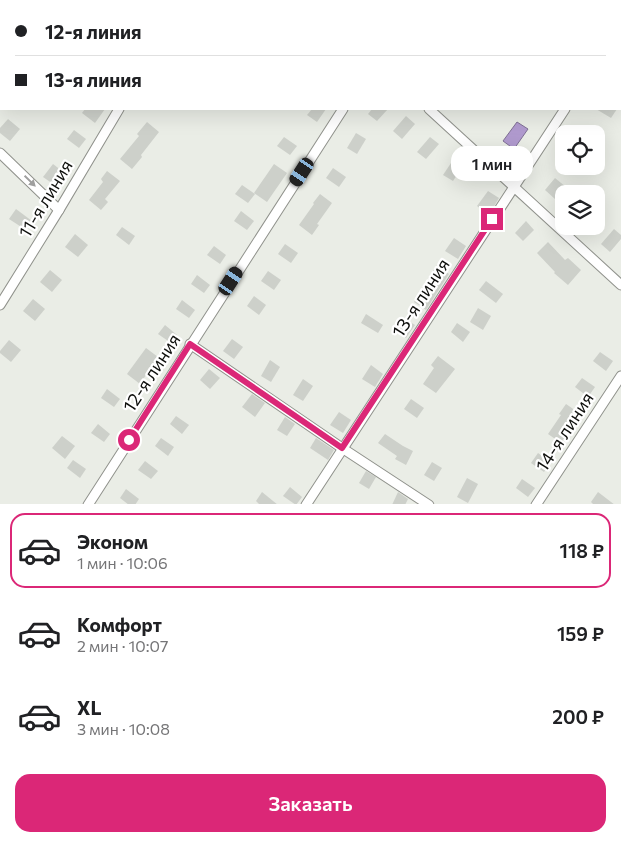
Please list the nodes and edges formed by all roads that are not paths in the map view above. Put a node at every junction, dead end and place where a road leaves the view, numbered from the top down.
1 (118, 110) edge
2 (342, 110) edge
3 (430, 110) edge
4 (564, 110) edge
5 (0, 153) edge
6 (513, 186) junction
7 (59, 210) junction
8 (621, 285) edge
9 (0, 304) edge
10 (190, 344) junction
11 (621, 376) edge
12 (342, 448) junction
13 (88, 504) edge
14 (306, 504) edge
15 (429, 504) edge
16 (536, 504) edge

1 - 7 street, 11-я линия
2 - 10 street, 12-я линия
3 - 6 street
4 - 6 street, 13-я линия
5 -> 7 street
6 - 8 street
6 - 12 street, 13-я линия
7 - 9 street, 11-я линия
10 - 12 street
10 - 13 street, 12-я линия
11 - 16 street, 14-я линия
12 - 14 street, 13-я линия
12 - 15 street

